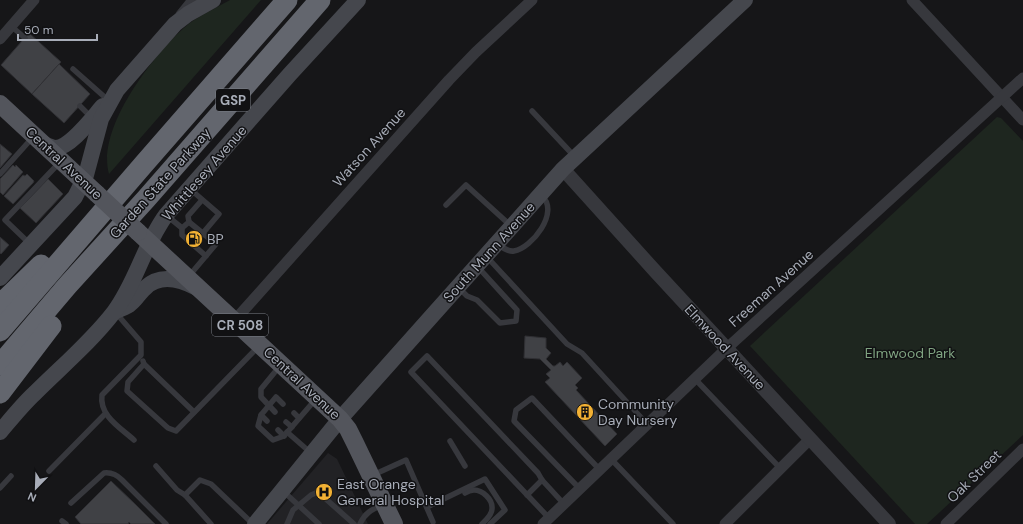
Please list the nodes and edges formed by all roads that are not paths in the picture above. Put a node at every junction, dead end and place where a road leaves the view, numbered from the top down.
1 (34, 0) edge
2 (193, 0) edge
3 (213, 0) edge
4 (287, 0) edge
5 (320, 0) edge
6 (358, 0) edge
7 (532, 0) edge
8 (745, 0) edge
9 (916, 2) edge
10 (4, 32) edge
11 (167, 32) junction
12 (25, 38) dead end
13 (73, 69) dead end
14 (1023, 78) edge
15 (112, 95) junction
16 (1002, 97) junction
17 (0, 104) edge
18 (80, 106) dead end
19 (532, 111) dead end
20 (92, 118) junction
21 (1023, 120) edge
22 (39, 140) junction
23 (575, 157) junction
24 (61, 160) junction
25 (143, 165) junction
26 (563, 169) junction
27 (0, 174) edge
28 (83, 181) junction
29 (189, 189) junction
30 (540, 194) junction
31 (146, 199) junction
32 (202, 200) junction
33 (446, 204) dead end
34 (166, 215) junction
35 (190, 222) junction
36 (512, 226) junction
37 (182, 228) junction
38 (203, 233) junction
39 (144, 237) junction
40 (31, 245) junction
41 (503, 247) junction
42 (206, 256) junction
43 (481, 261) junction
44 (0, 278) edge
45 (188, 278) junction
46 (458, 287) junction
47 (202, 290) junction
48 (0, 305) edge
49 (114, 311) junction
50 (235, 320) junction
51 (0, 331) edge
52 (260, 344) junction
53 (726, 349) junction
54 (141, 355) junction
55 (144, 364) junction
56 (281, 364) junction
57 (0, 365) edge
58 (695, 379) junction
59 (0, 393) edge
60 (317, 398) junction
61 (283, 404) dead end
62 (268, 406) junction
63 (194, 412) junction
64 (275, 412) dead end
65 (105, 414) junction
66 (294, 414) dead end
67 (261, 415) junction
68 (299, 418) junction
69 (340, 419) junction
70 (267, 421) dead end
71 (286, 422) dead end
72 (647, 424) junction
73 (292, 427) junction
74 (278, 430) dead end
75 (0, 432) edge
76 (286, 434) junction
77 (810, 439) junction
78 (134, 440) dead end
79 (450, 440) dead end
80 (1023, 449) edge
81 (312, 453) junction
82 (611, 459) junction
83 (156, 466) dead end
84 (465, 466) dead end
85 (780, 468) junction
86 (600, 470) junction
87 (49, 471) dead end
88 (11, 476) dead end
89 (371, 476) junction
90 (542, 480) junction
91 (0, 488) edge
92 (580, 489) junction
93 (282, 490) junction
94 (185, 495) junction
95 (527, 495) junction
96 (71, 503) dead end
97 (384, 504) junction
98 (564, 504) junction
99 (430, 505) junction
100 (298, 506) junction
101 (546, 521) edge
102 (433, 523) edge
103 (166, 524) edge
104 (211, 524) edge
105 (254, 524) edge
106 (287, 524) edge
107 (319, 524) edge
108 (354, 524) edge
109 (360, 524) edge
110 (394, 524) edge
111 (482, 524) edge
112 (490, 524) edge
113 (673, 524) edge
114 (725, 524) edge
115 (889, 524) edge
116 (946, 524) edge

1 - 10 street
2 - 11 street
3 - 11 main road
4 - 25 highway, Garden State Parkway / GSP
5 - 31 highway, Garden State Parkway / GSP
6 - 29 main road, Whittlesey Avenue
7 - 50 street, Watson Avenue
8 - 23 main road, South Munn Avenue
9 - 16 street
10 - 12 lane
11 - 15 main road
13 - 15 lane
14 - 16 street, Freeman Avenue
15 - 20 main road
15 - 28 main road
16 - 21 street
16 - 53 street, Freeman Avenue
17 - 22 main road, Central Avenue / CR 508
18 - 20 lane
19 - 23 lane
20 - 22 main road
22 - 24 main road, Central Avenue / CR 508
22 - 27 lane
23 - 26 main road, South Munn Avenue
24 - 28 main road, Central Avenue / CR 508
24 - 40 lane
25 - 48 highway
25 - 51 highway, Garden State Parkway / GSP
26 - 30 main road, South Munn Avenue
26 - 53 street, Elmwood Avenue
28 - 39 main road, Central Avenue / CR 508, bridge
28 - 40 main road
29 - 32 lane
29 - 34 main road, Whittlesey Avenue
30 - 36 main road, South Munn Avenue
30 - 41 lane
31 - 57 highway, Garden State Parkway / GSP
31 - 59 highway
32 - 35 lane
32 - 38 lane
33 - 36 lane
34 - 37 lane
34 - 39 main road, Whittlesey Avenue
35 - 37 lane
35 - 38 lane
36 - 41 main road, South Munn Avenue
37 - 42 lane
38 - 42 lane
39 - 45 main road, Central Avenue / CR 508
39 - 49 main road, Whittlesey Avenue
40 - 44 main road
41 - 43 main road, South Munn Avenue
42 - 45 lane
43 - 46 main road, South Munn Avenue
43 - 46 lane
43 - 72 lane
45 - 47 main road, Central Avenue / CR 508
46 - 69 main road, South Munn Avenue
47 - 49 main road
47 - 50 main road, Central Avenue / CR 508
49 - 54 lane
49 - 75 main road, Whittlesey Avenue
50 - 52 main road, Central Avenue / CR 508
52 - 56 main road, Central Avenue / CR 508
52 - 63 lane
53 - 58 street, Freeman Avenue
53 - 77 street, Elmwood Avenue
54 - 55 lane
54 - 65 lane
55 - 63 lane
55 - 63 lane
56 - 60 main road, Central Avenue / CR 508
56 - 62 lane
58 - 72 street, Freeman Avenue
58 - 85 lane
60 - 68 lane
60 - 69 main road, Central Avenue / CR 508
61 - 62 lane
62 - 64 lane
62 - 67 lane
65 - 78 lane
65 - 87 lane
66 - 68 lane
67 - 70 lane
67 - 76 lane
68 - 73 lane
69 - 81 main road, South Munn Avenue
69 - 89 main road, Central Avenue / CR 508
71 - 73 lane
72 - 82 street, Freeman Avenue
73 - 76 lane
74 - 76 lane
76 - 81 lane
77 - 85 street
77 - 115 street, Elmwood Avenue
79 - 84 lane
80 - 116 street, Oak Street
81 - 93 main road, South Munn Avenue
82 - 86 street, Freeman Avenue
82 - 113 lane
83 - 94 lane
85 - 114 street
86 - 92 street, Freeman Avenue
86 - 92 lane
88 - 91 lane
89 - 97 main road, Central Avenue / CR 508
89 - 99 lane
90 - 95 lane
90 - 95 lane
90 - 98 lane
92 - 98 street, Freeman Avenue
93 - 100 lane
93 - 105 main road, South Munn Avenue
94 - 104 lane
94 - 105 lane
95 - 101 lane
96 - 103 lane
97 - 109 lane
97 - 110 main road, Central Avenue / CR 508
98 - 101 street, Freeman Avenue
99 - 102 lane
99 - 111 lane
99 - 112 lane
100 - 106 lane
100 - 107 lane
100 - 108 lane

